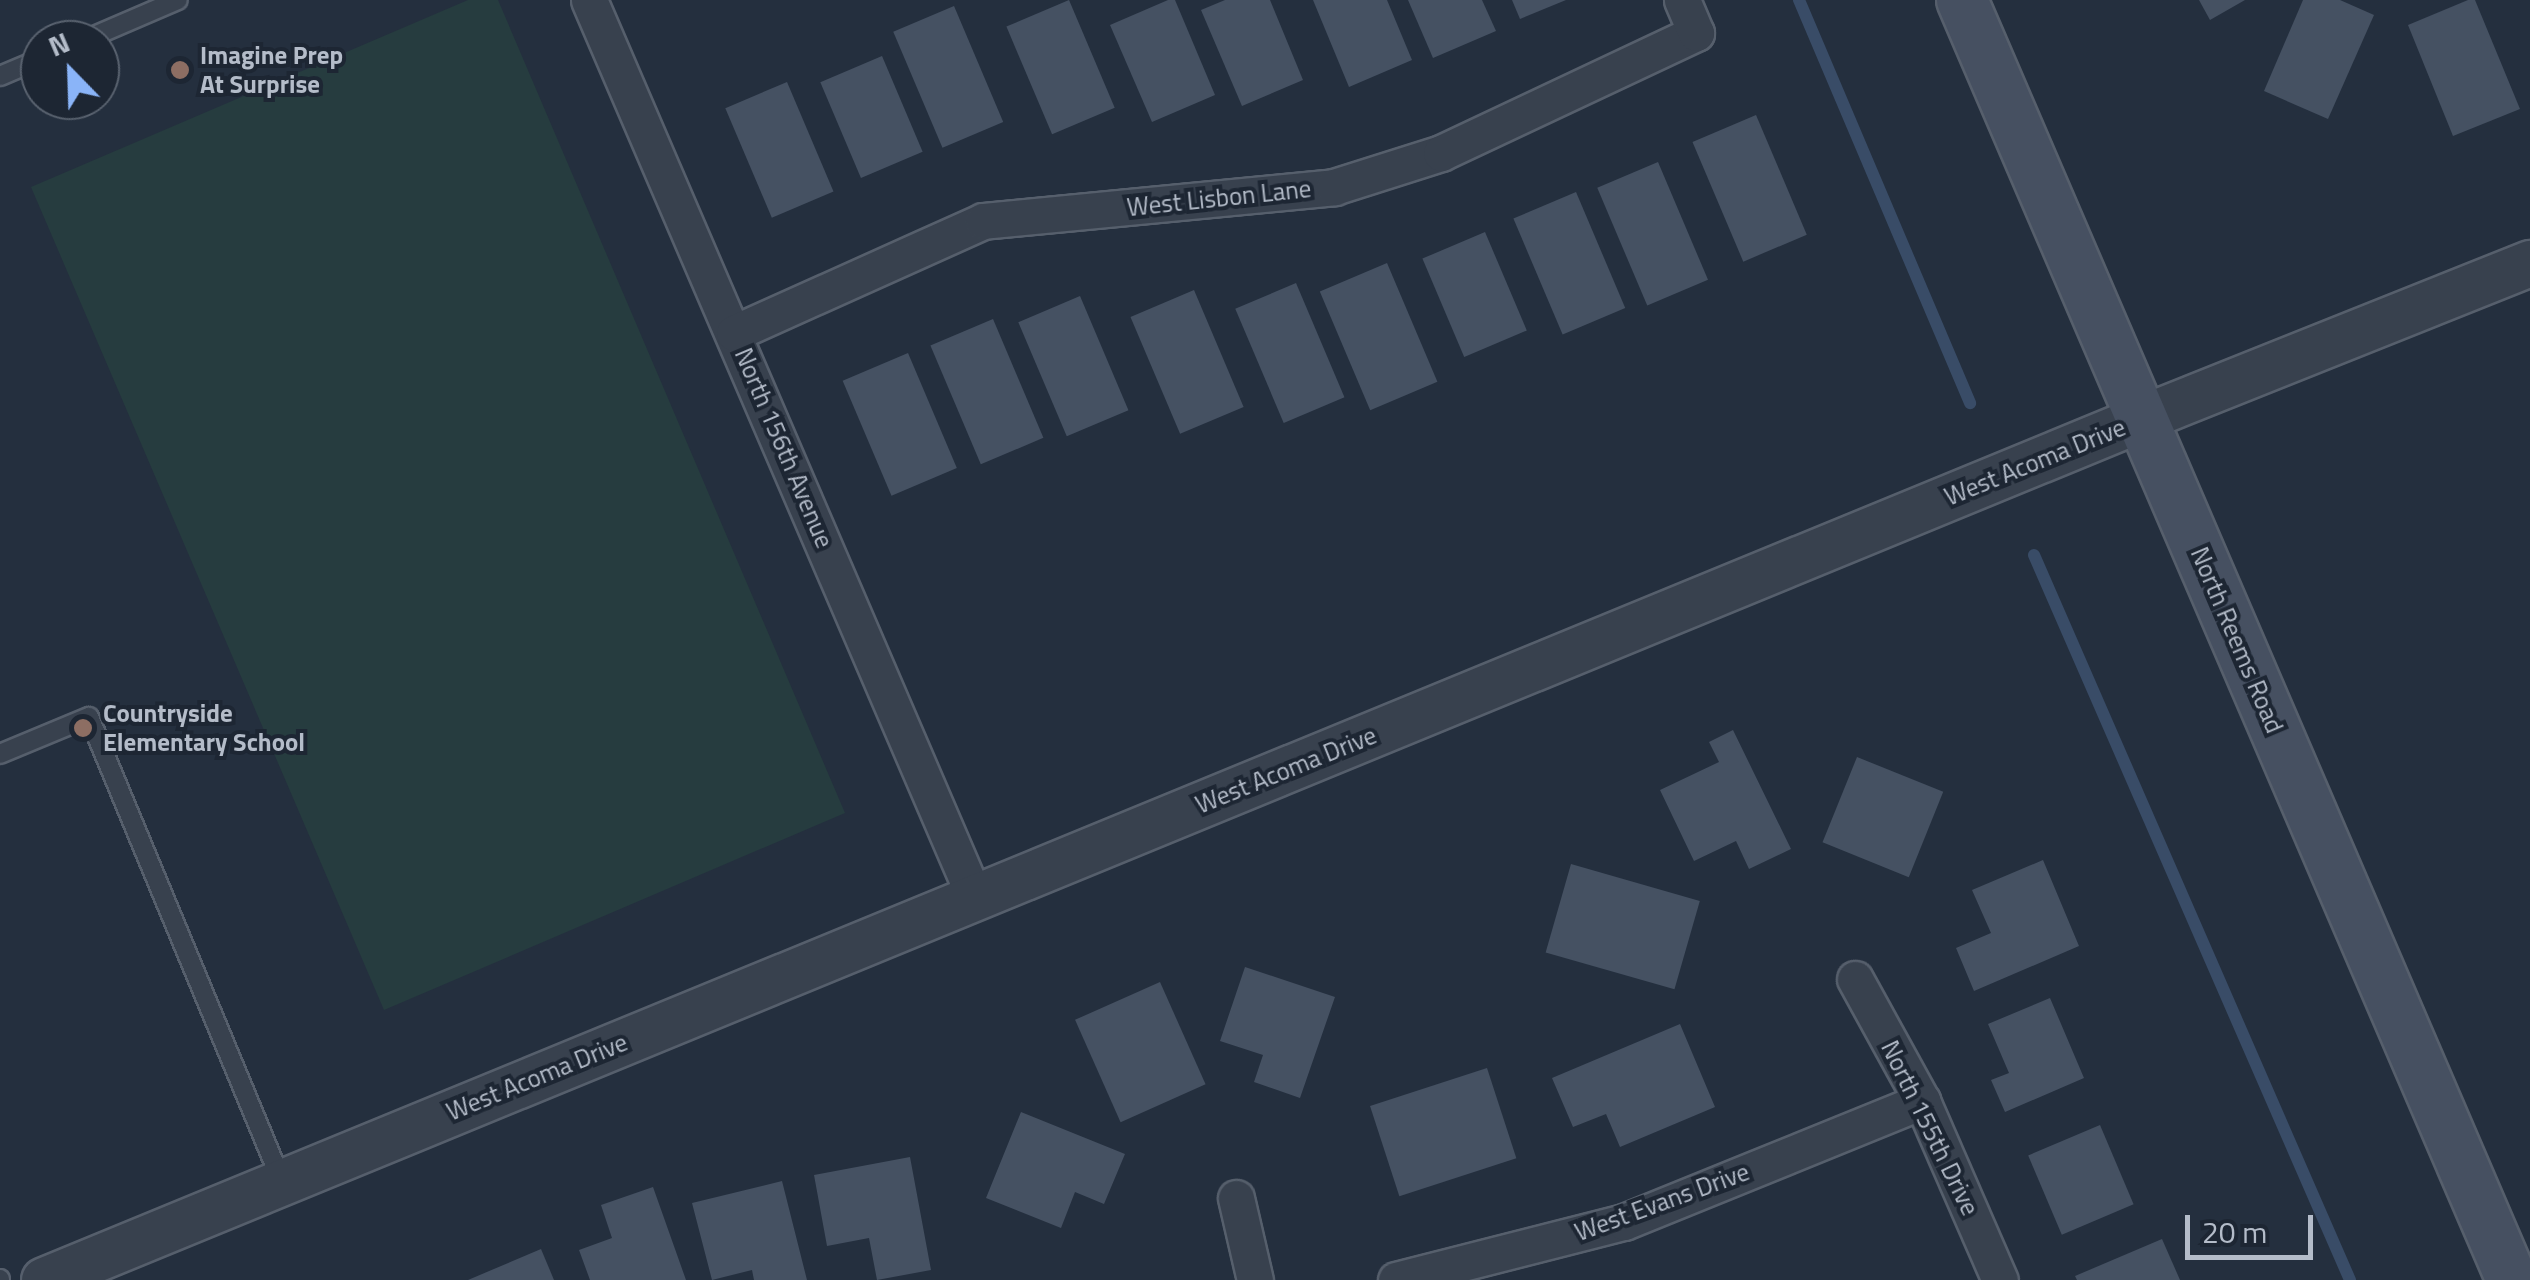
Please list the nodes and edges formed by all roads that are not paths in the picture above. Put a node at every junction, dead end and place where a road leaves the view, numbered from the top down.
1 (178, 0) edge
2 (589, 0) edge
3 (1682, 0) edge
4 (1962, 0) edge
5 (120, 25) edge
6 (2530, 263) edge
7 (734, 333) junction
8 (2142, 418) junction
9 (0, 754) edge
10 (975, 898) junction
11 (1855, 979) dead end
12 (1922, 1100) junction
13 (282, 1182) junction
14 (1236, 1198) dead end
15 (44, 1280) edge
16 (1254, 1280) edge
17 (1396, 1280) edge
18 (2000, 1280) edge
19 (2512, 1280) edge

1 - 5 lane
2 - 7 street, North 156th Avenue
3 - 7 street, West Lisbon Lane
4 - 8 main road, North Reems Road
6 - 8 street, West Acoma Drive
7 - 10 street, North 156th Avenue
8 - 10 street, West Acoma Drive
8 - 19 main road, North Reems Road
9 - 13 lane
10 - 13 street, West Acoma Drive
11 - 12 street, North 155th Drive
12 - 17 street, West Evans Drive
12 - 18 street, North 155th Drive
13 - 15 street, West Acoma Drive
14 - 16 street

